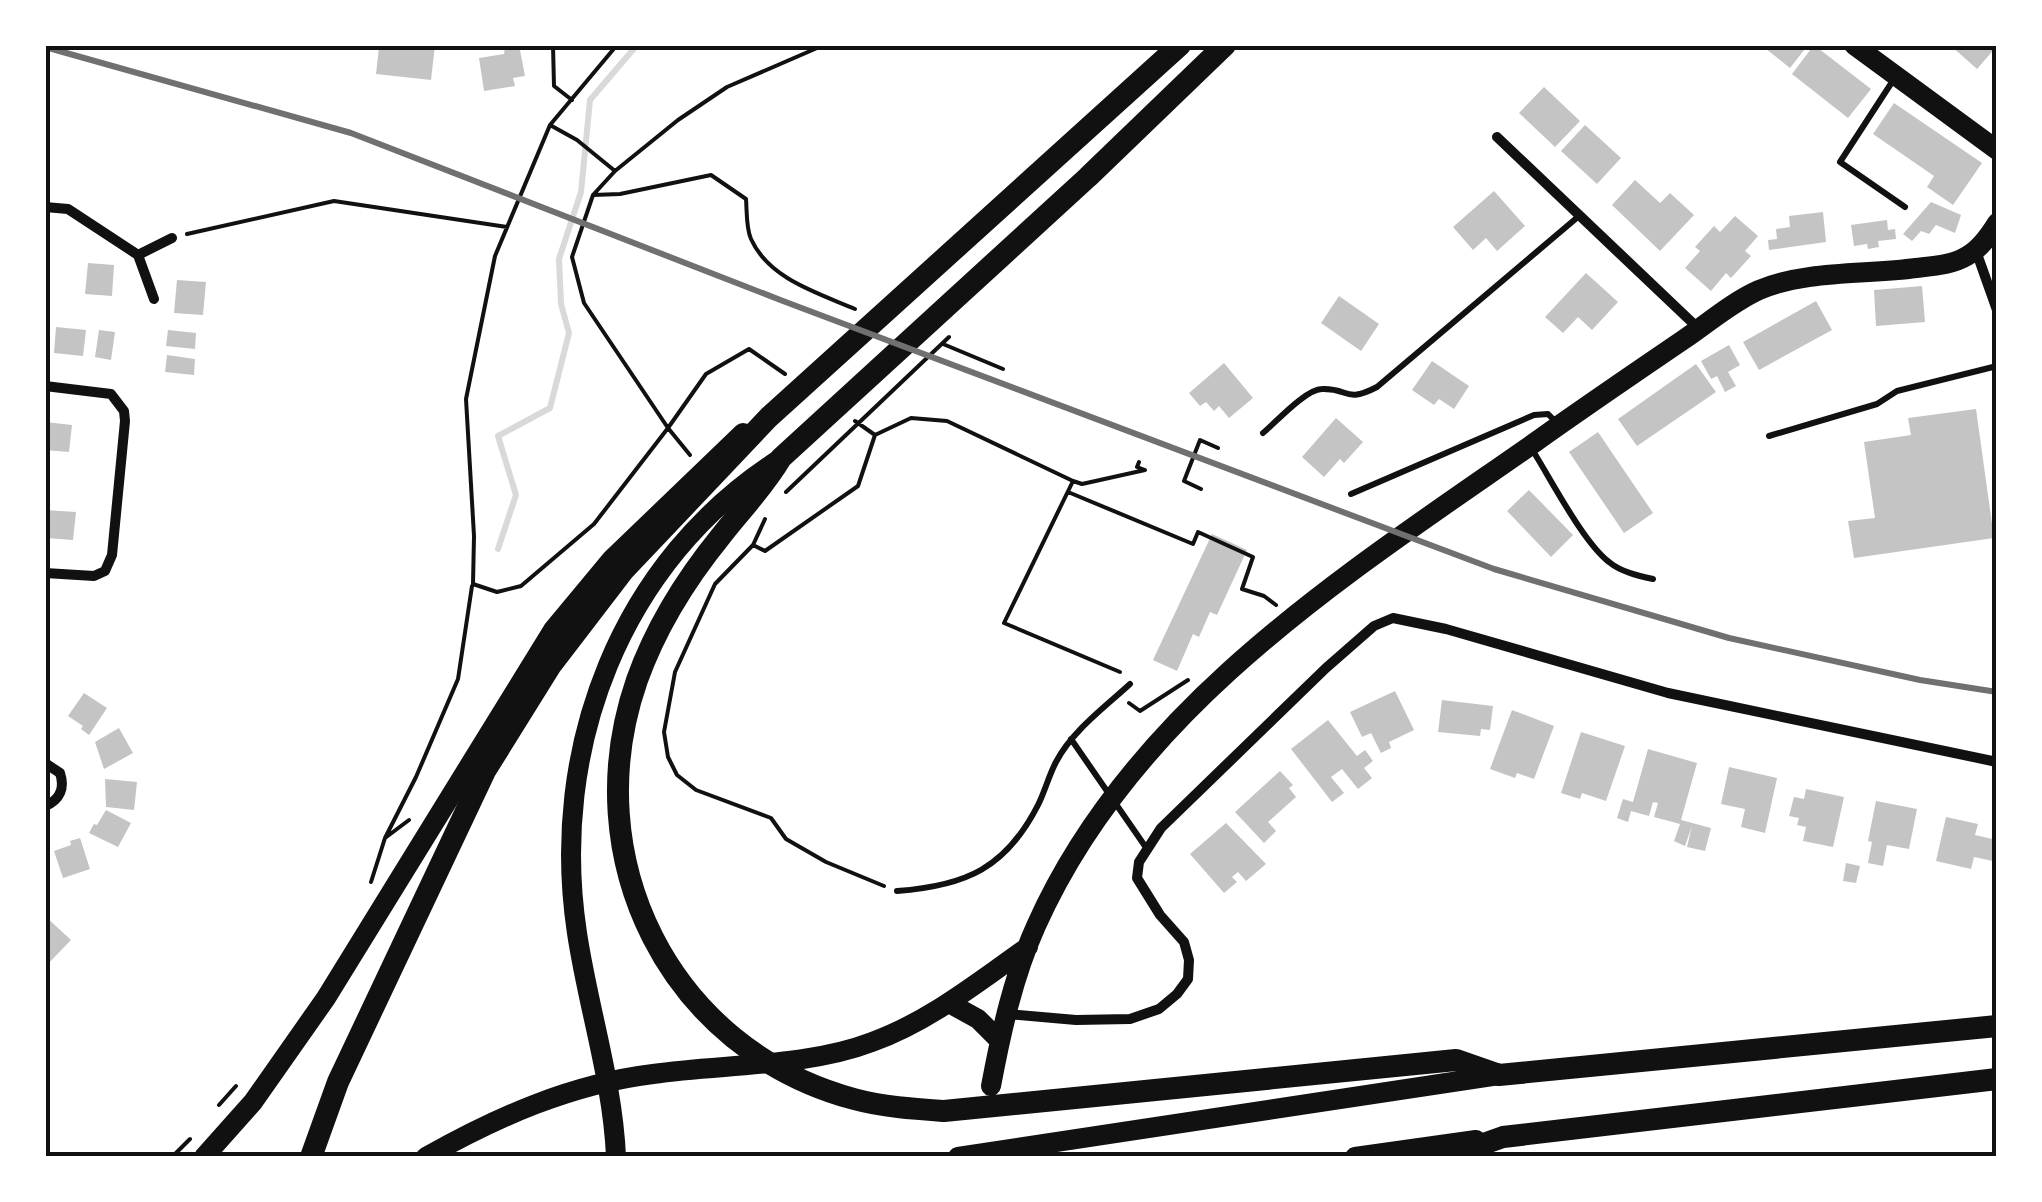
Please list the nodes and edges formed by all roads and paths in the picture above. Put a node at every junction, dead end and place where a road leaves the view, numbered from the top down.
1 (553, 45) edge
2 (617, 45) edge
3 (824, 45) edge
4 (1180, 45) edge
5 (1225, 45) edge
6 (1854, 45) edge
7 (1895, 78) junction
8 (572, 100) junction
9 (550, 125) junction
10 (1497, 137) dead end
11 (1997, 150) edge
12 (616, 171) junction
13 (594, 196) junction
14 (45, 206) edge
15 (1905, 207) dead end
16 (1580, 215) junction
17 (1997, 223) edge
18 (507, 228) junction
19 (172, 238) joint
20 (1976, 251) junction
21 (138, 255) junction
22 (797, 285) dead end
23 (154, 299) dead end
24 (1997, 310) edge
25 (1698, 330) junction
26 (1997, 366) edge
27 (45, 386) edge
28 (769, 417) junction
29 (1559, 425) junction
30 (668, 428) junction
31 (1263, 433) dead end
32 (875, 434) dead end
33 (1770, 436) dead end
34 (1529, 446) junction
35 (1218, 448) dead end
36 (693, 458) dead end
37 (781, 458) junction
38 (1139, 462) dead end
39 (1073, 481) junction
40 (1201, 489) dead end
41 (1068, 492) junction
42 (1351, 494) dead end
43 (770, 508) dead end
44 (45, 572) edge
45 (1653, 579) dead end
46 (472, 584) junction
47 (1278, 607) dead end
48 (1219, 680) junction
49 (1130, 684) joint
50 (1118, 694) junction
51 (1072, 739) junction
52 (1997, 762) edge
53 (45, 763) edge
54 (45, 806) edge
55 (1148, 850) junction
56 (371, 882) dead end
57 (897, 891) joint
58 (1028, 947) junction
59 (949, 1002) junction
60 (1007, 1014) junction
61 (1997, 1026) edge
62 (1000, 1041) junction
63 (1498, 1075) junction
64 (1997, 1080) edge
65 (991, 1086) dead end
66 (1503, 1136) junction
67 (204, 1157) edge
68 (311, 1157) edge
69 (426, 1157) edge
70 (616, 1157) edge
71 (958, 1157) edge
72 (1356, 1157) edge
73 (1447, 1157) edge

1 - 8 path
2 - 8 path
3 - 12 path
4 - 28 highway
5 - 37 highway
6 - 7 main road
7 - 11 main road
7 - 15 lane
8 - 9 path
9 - 12 path
9 - 18 path
10 - 16 street
12 - 13 path
13 - 22 path
13 - 30 path
14 - 21 street
16 - 25 street
16 - 31 lane
17 - 20 main road
18 - 19 path
18 - 46 path
19 - 21 street
20 - 24 street
20 - 25 main road
21 - 23 street
25 - 29 main road
26 - 33 lane
27 - 44 street
28 - 67 main road
28 - 68 highway
29 - 34 main road
29 - 42 lane
30 - 36 path
30 - 46 path
32 - 39 path
34 - 45 lane
34 - 48 main road
35 - 40 path
37 - 63 highway
37 - 70 main road
38 - 39 path
39 - 41 path
41 - 47 path
41 - 49 path
43 - 57 path
46 - 56 path
48 - 50 path
48 - 58 main road
49 - 50 lane
50 - 51 lane
51 - 55 lane
51 - 57 lane
52 - 55 street
53 - 54 street
55 - 60 street
58 - 59 main road
58 - 60 main road
59 - 62 main road
59 - 69 main road
60 - 62 main road
61 - 63 highway
62 - 65 main road
63 - 71 main road
64 - 66 highway
66 - 72 main road
66 - 73 highway

